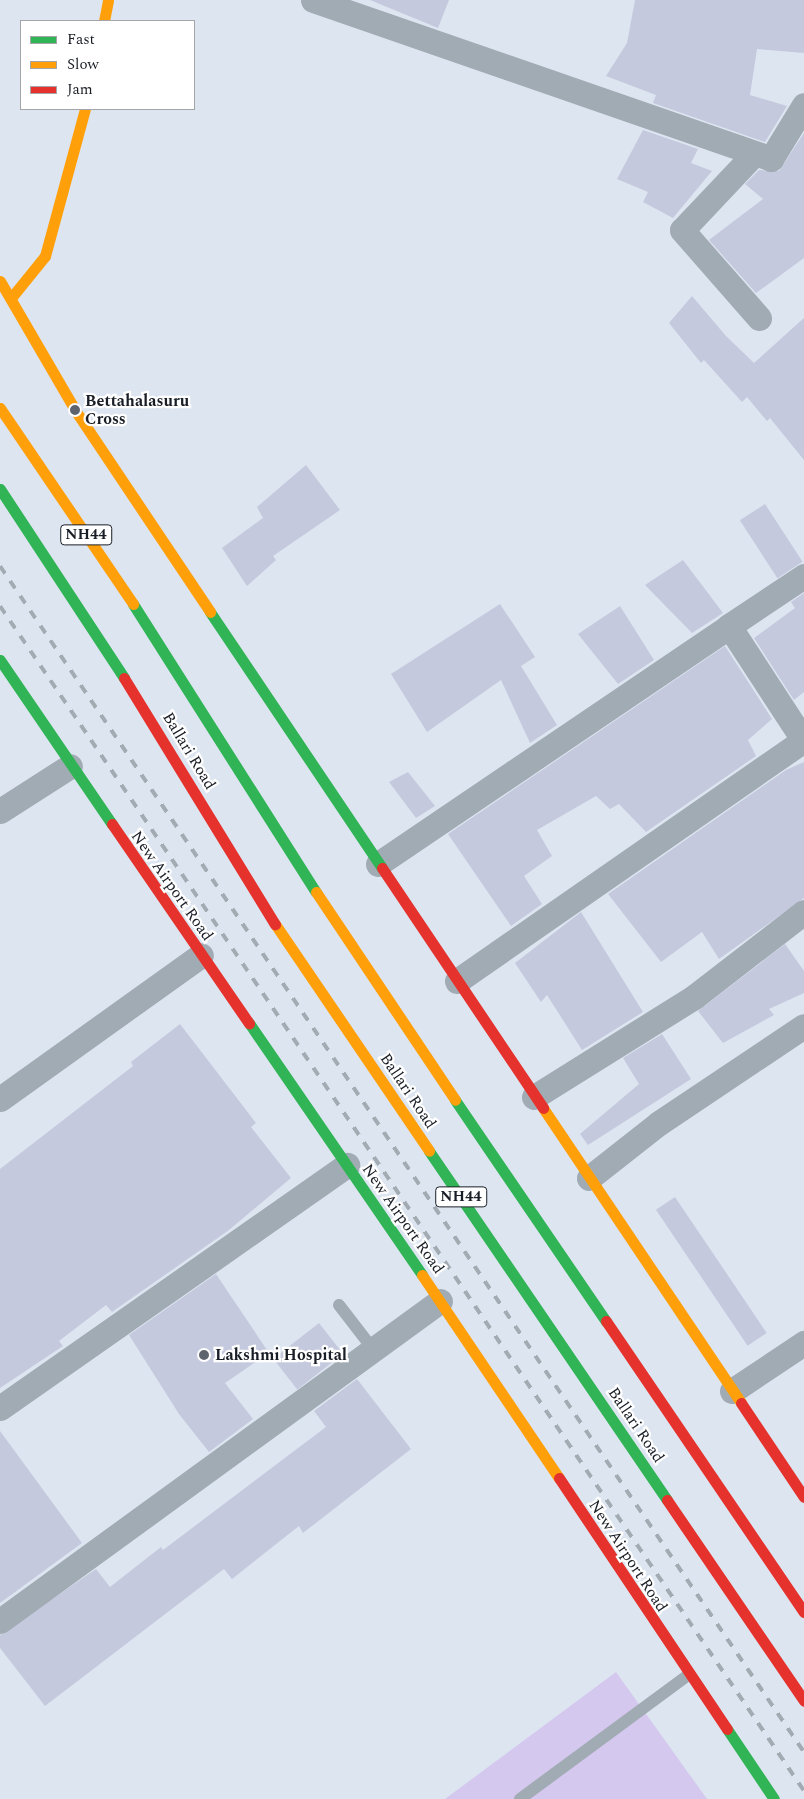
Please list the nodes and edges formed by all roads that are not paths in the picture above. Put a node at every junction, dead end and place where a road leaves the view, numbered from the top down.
1 (108, 0) edge
2 (313, 0) edge
3 (104, 20) edge
4 (804, 105) edge
5 (85, 110) edge
6 (753, 155) junction
7 (0, 281) edge
8 (11, 298) junction
9 (759, 318) dead end
10 (0, 408) edge
11 (0, 489) edge
12 (804, 576) edge
13 (728, 626) junction
14 (0, 660) edge
15 (804, 741) edge
16 (70, 766) junction
17 (0, 811) edge
18 (378, 864) junction
19 (804, 912) edge
20 (201, 955) junction
21 (457, 982) junction
22 (804, 1026) edge
23 (534, 1097) junction
24 (0, 1099) edge
25 (347, 1165) junction
26 (589, 1178) junction
27 (440, 1301) junction
28 (339, 1305) dead end
29 (804, 1343) edge
30 (373, 1350) junction
31 (732, 1391) junction
32 (0, 1408) edge
33 (804, 1497) edge
34 (804, 1612) edge
35 (0, 1621) edge
36 (688, 1675) junction
37 (804, 1700) edge
38 (520, 1799) edge
39 (774, 1799) edge

1 - 3 main road
2 - 6 street
4 - 6 street
5 - 8 main road
6 - 9 street
7 - 8 main road
8 - 18 main road
10 - 34 main road, Ballari Road / NH44
11 - 37 main road, Ballari Road / NH44
12 - 13 street
13 - 15 street
13 - 18 street
14 - 16 main road, New Airport Road
15 - 21 street
16 - 17 street
16 - 20 main road, New Airport Road
18 - 21 main road
19 - 23 street
20 - 24 street
20 - 25 main road, New Airport Road
21 - 23 main road
22 - 26 street
23 - 26 main road
25 - 27 main road, New Airport Road
25 - 32 street
26 - 31 main road
27 - 30 street
27 - 36 main road, New Airport Road
28 - 30 lane
29 - 31 street
30 - 35 street
31 - 33 main road
36 - 38 lane
36 - 39 main road, New Airport Road

